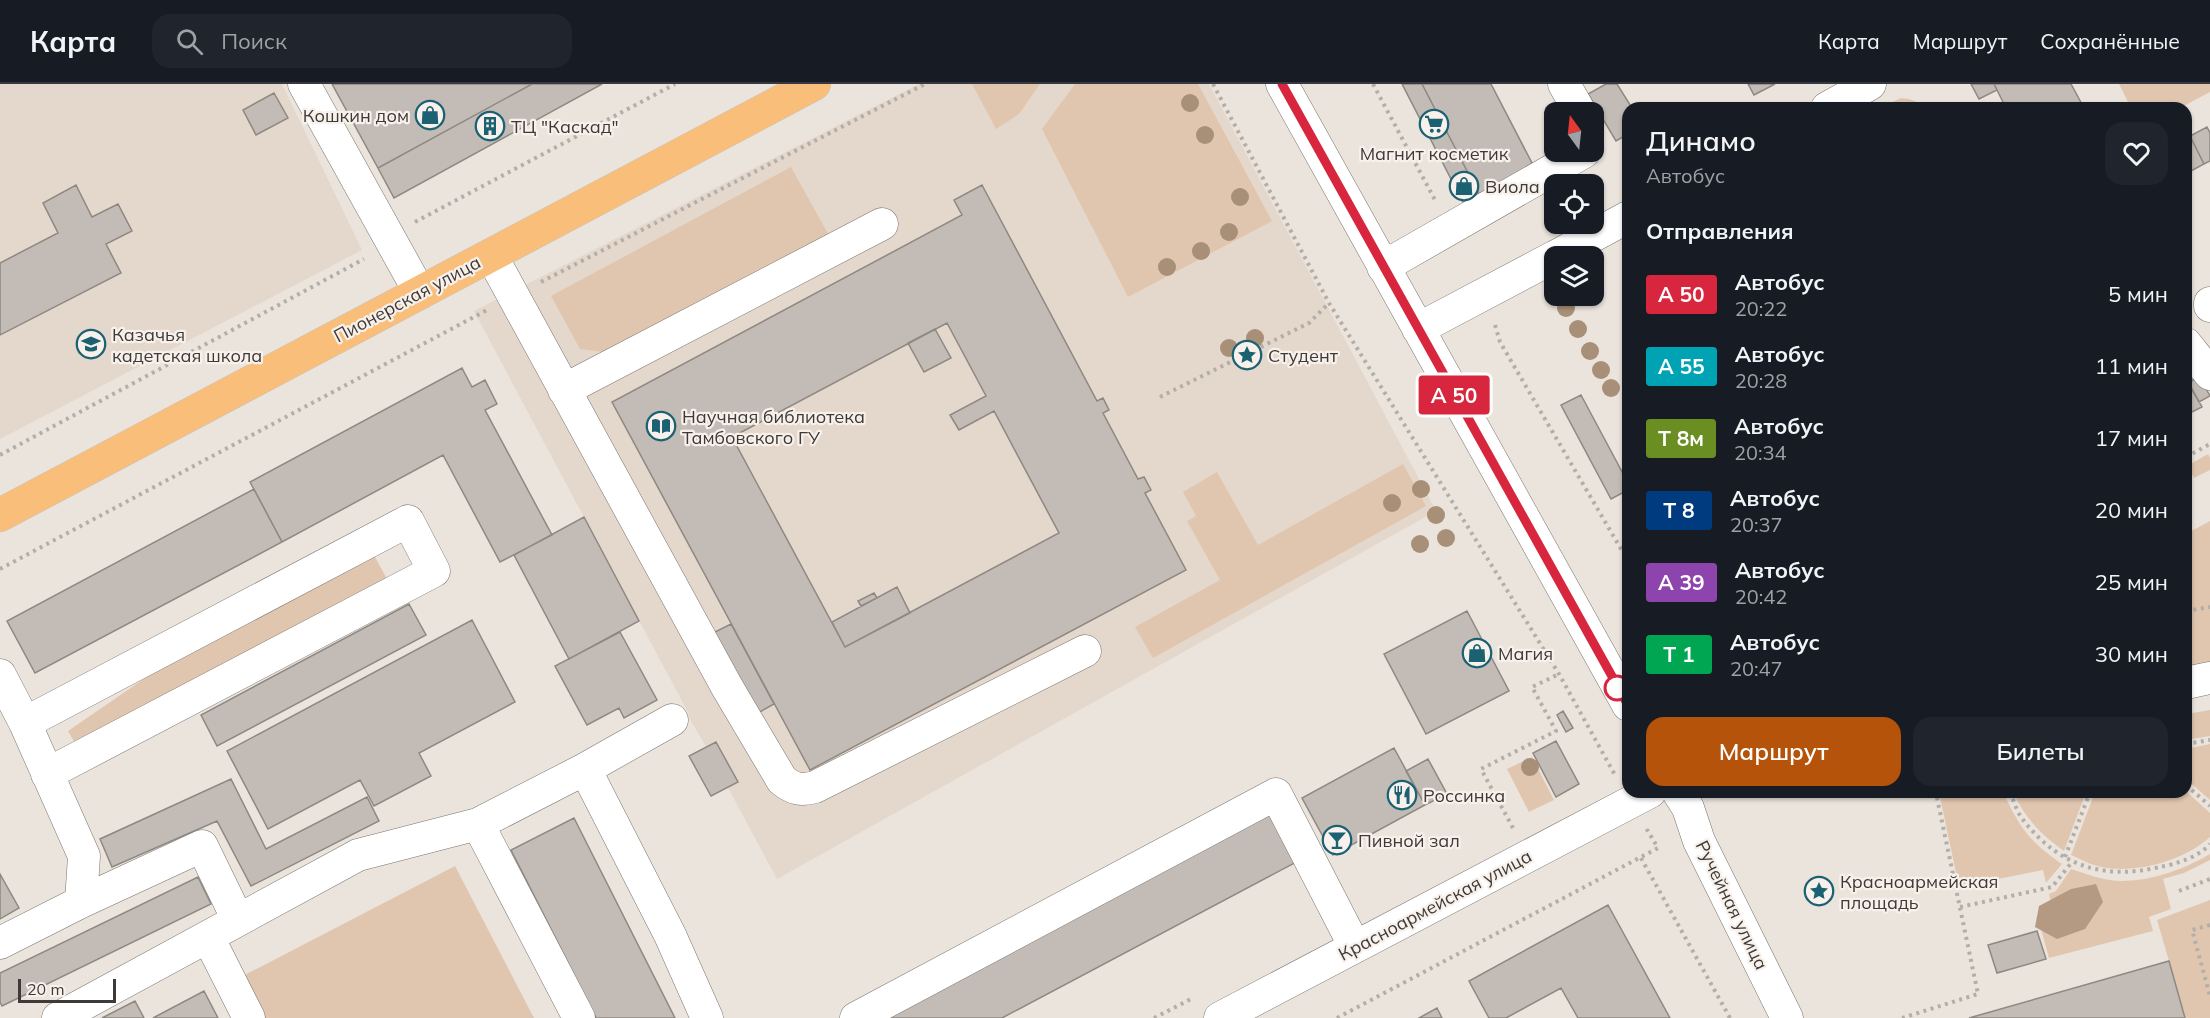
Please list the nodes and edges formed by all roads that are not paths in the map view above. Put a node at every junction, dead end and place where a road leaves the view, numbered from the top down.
1 (814, 84) edge
2 (1282, 84) edge
3 (1564, 84) edge
4 (1870, 84) edge
5 (309, 85) edge
6 (1574, 102) edge
7 (1838, 102) edge
8 (1567, 162) edge
9 (1622, 220) edge
10 (882, 224) dead end
11 (1575, 246) edge
12 (491, 255) junction
13 (1544, 263) edge
14 (1383, 267) junction
15 (420, 293) junction
16 (1418, 329) junction
17 (2192, 352) edge
18 (2210, 374) edge
19 (564, 390) junction
20 (0, 515) edge
21 (1085, 651) dead end
22 (0, 675) edge
23 (2210, 678) edge
24 (2192, 682) edge
25 (1622, 694) edge
26 (672, 720) dead end
27 (25, 723) junction
28 (585, 769) junction
29 (47, 774) junction
30 (1638, 798) edge
31 (1682, 798) edge
32 (478, 824) junction
33 (81, 902) junction
34 (238, 920) junction
35 (208, 937) junction
36 (0, 944) edge
37 (1355, 947) junction
38 (58, 1018) edge
39 (249, 1018) edge
40 (579, 1018) edge
41 (707, 1018) edge
42 (856, 1018) edge
43 (1220, 1018) edge
44 (1787, 1018) edge

1 - 12 main road, Пионерская улица
2 - 14 street
3 - 6 street
4 - 7 street
5 - 15 street
8 - 14 street
9 - 11 street
10 - 19 street
12 - 15 main road, Пионерская улица
12 - 19 street
13 - 16 street
14 - 16 street
15 - 20 main road, Пионерская улица
16 - 25 street
17 - 18 street
19 - 21 street
22 - 27 street
23 - 24 street
26 - 28 street
27 - 29 street
27 - 29 street
28 - 32 street
28 - 41 street
29 - 33 street
30 - 37 street, Красноармейская улица
31 - 44 street, Ручейная улица
32 - 34 street
32 - 40 street
33 - 34 street
33 - 36 street
34 - 35 street
35 - 38 street
35 - 39 street
37 - 42 street
37 - 43 street, Красноармейская улица

